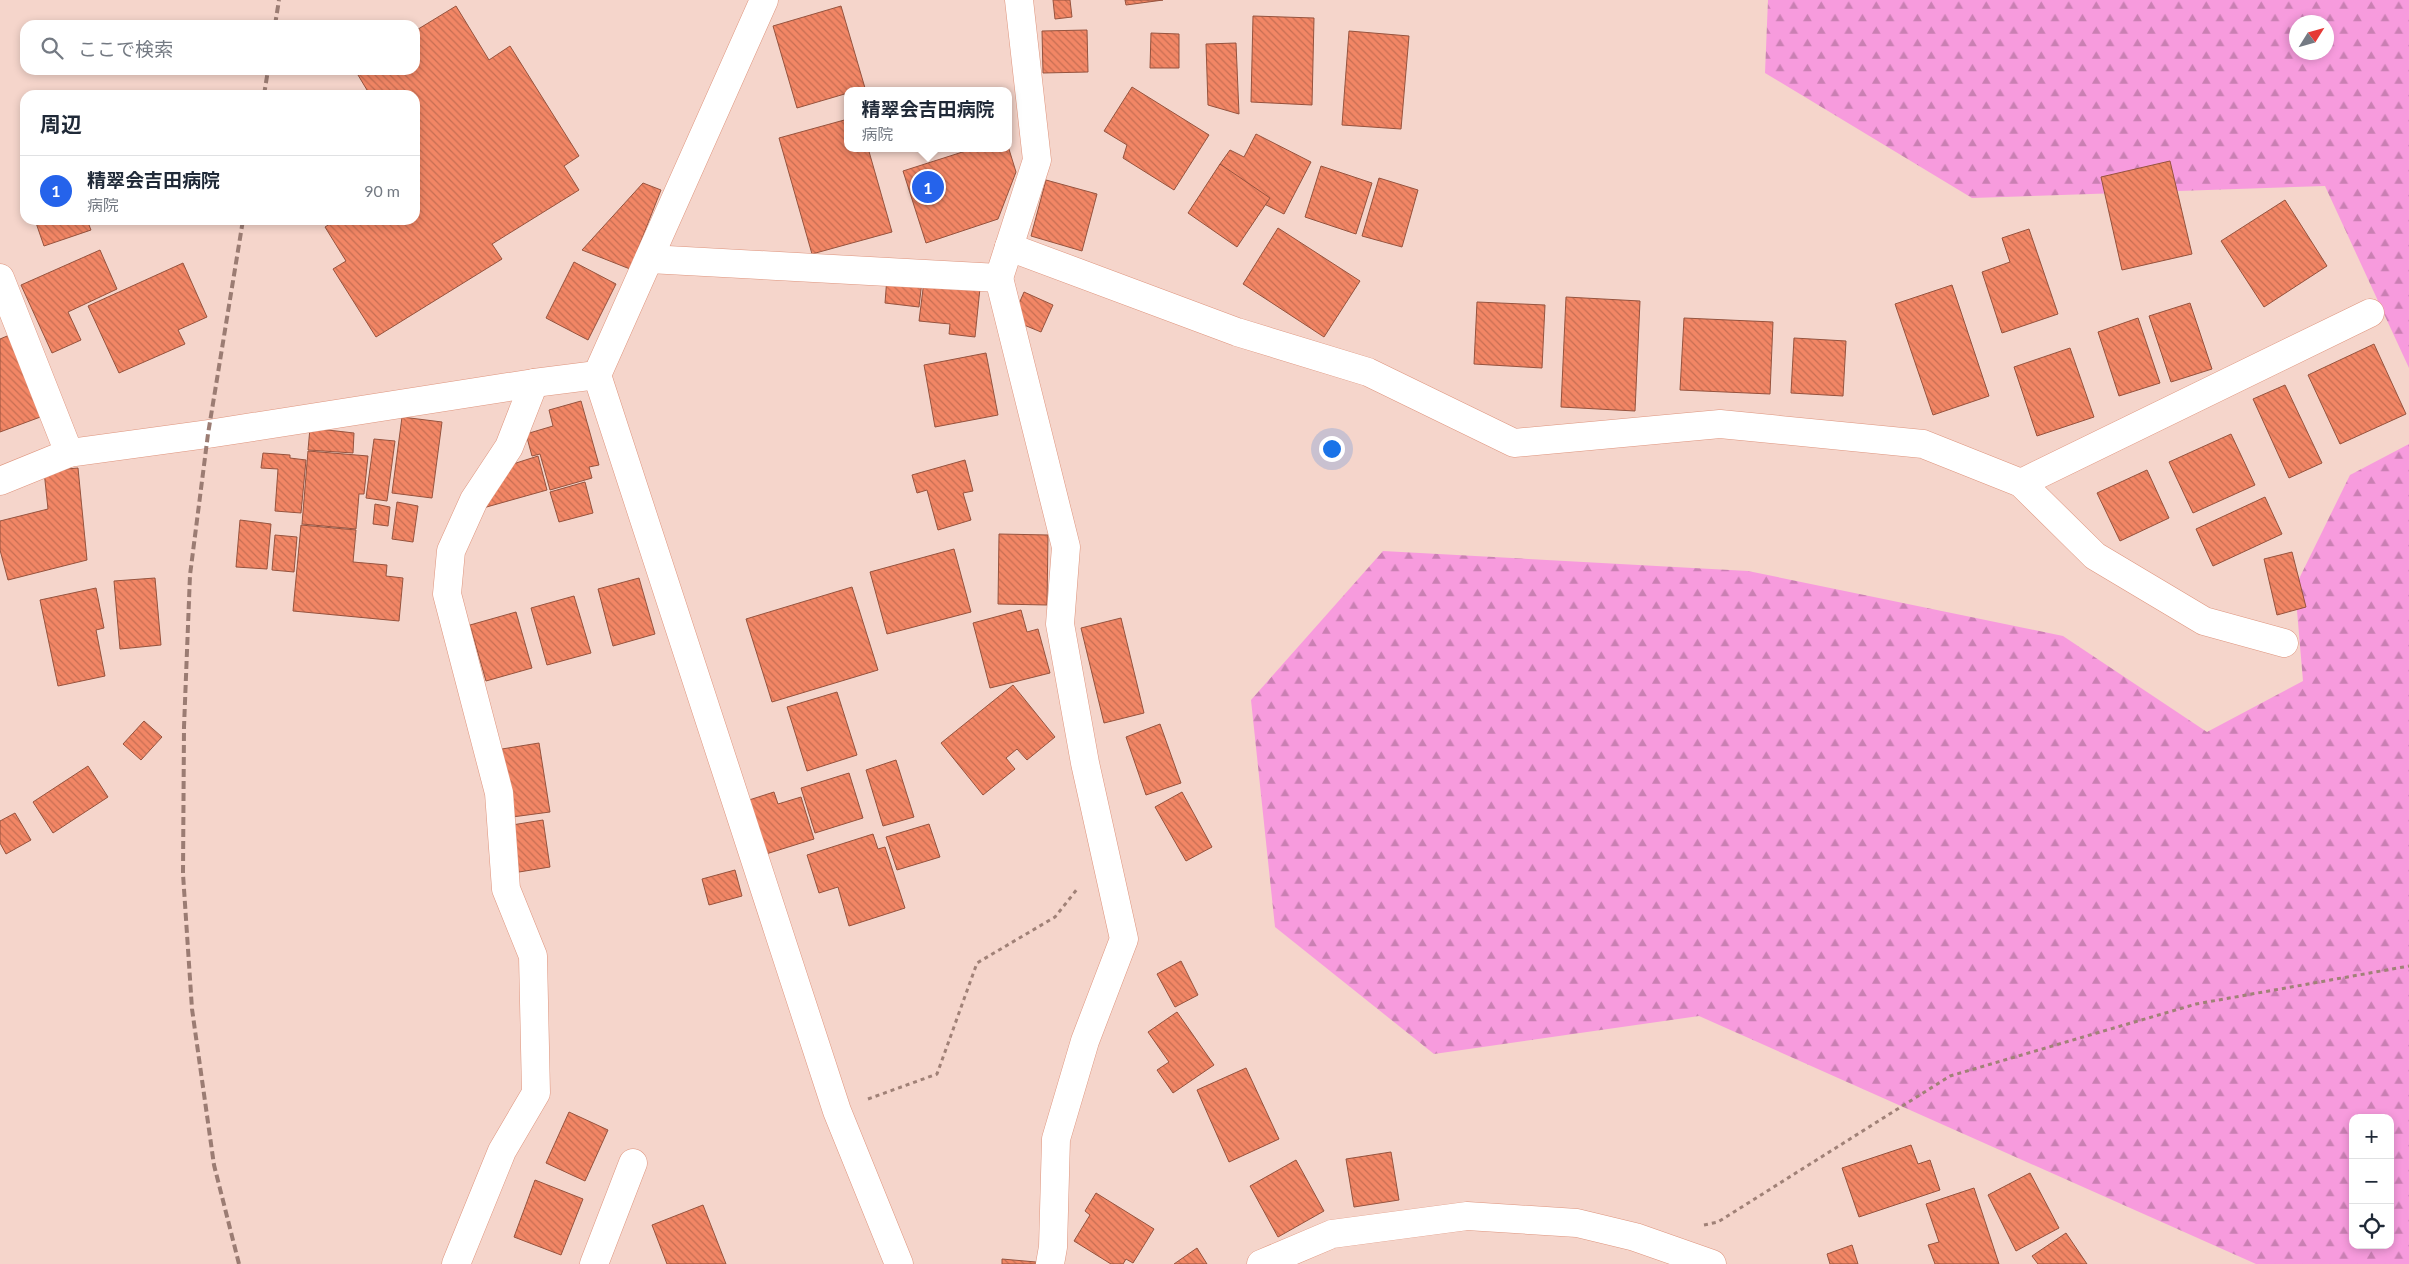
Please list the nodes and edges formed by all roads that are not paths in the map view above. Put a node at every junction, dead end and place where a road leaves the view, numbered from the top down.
1 (764, 0) edge
2 (1019, 0) edge
3 (1009, 247) junction
4 (649, 259) junction
5 (0, 278) edge
6 (999, 278) junction
7 (2370, 313) dead end
8 (597, 375) junction
9 (534, 383) junction
10 (69, 453) junction
11 (0, 481) edge
12 (2021, 483) junction
13 (2284, 643) dead end
14 (633, 1162) dead end
15 (456, 1264) edge
16 (594, 1264) edge
17 (899, 1264) edge
18 (1050, 1264) edge
19 (1261, 1264) edge
20 (1712, 1264) edge

1 - 4 street
2 - 3 street
3 - 6 street
3 - 12 street
4 - 6 street
4 - 8 street
5 - 10 street
6 - 18 street
7 - 12 street
8 - 9 street
8 - 17 street
9 - 10 street
9 - 15 street
10 - 11 street
12 - 13 street
14 - 16 street
19 - 20 street

